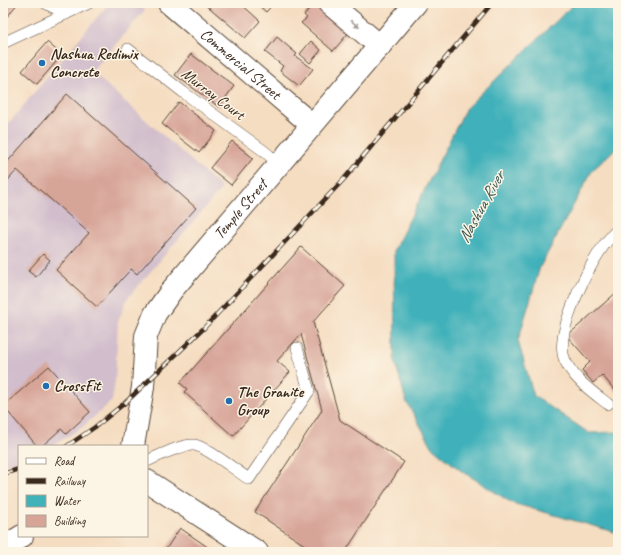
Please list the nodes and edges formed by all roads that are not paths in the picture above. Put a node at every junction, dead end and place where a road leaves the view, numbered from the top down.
1 (45, 3) edge
2 (90, 3) edge
3 (169, 3) edge
4 (329, 3) edge
5 (416, 3) edge
6 (66, 14) junction
7 (3, 43) edge
8 (380, 46) junction
9 (128, 49) dead end
10 (312, 125) junction
11 (279, 164) junction
12 (618, 229) edge
13 (297, 348) dead end
14 (608, 404) dead end
15 (133, 445) edge
16 (148, 461) edge
17 (148, 482) edge
18 (20, 537) edge
19 (3, 548) edge
20 (257, 552) edge

1 - 6 lane
2 - 6 lane
3 - 10 street, Commercial Street
4 -> 8 street
5 - 8 street, Temple Street
6 - 7 lane
8 - 10 street, Temple Street
9 - 11 lane, Murray Court
10 - 11 street, Temple Street
11 - 15 street, Temple Street
12 - 14 lane
13 - 16 lane
17 - 20 street
18 - 19 street

